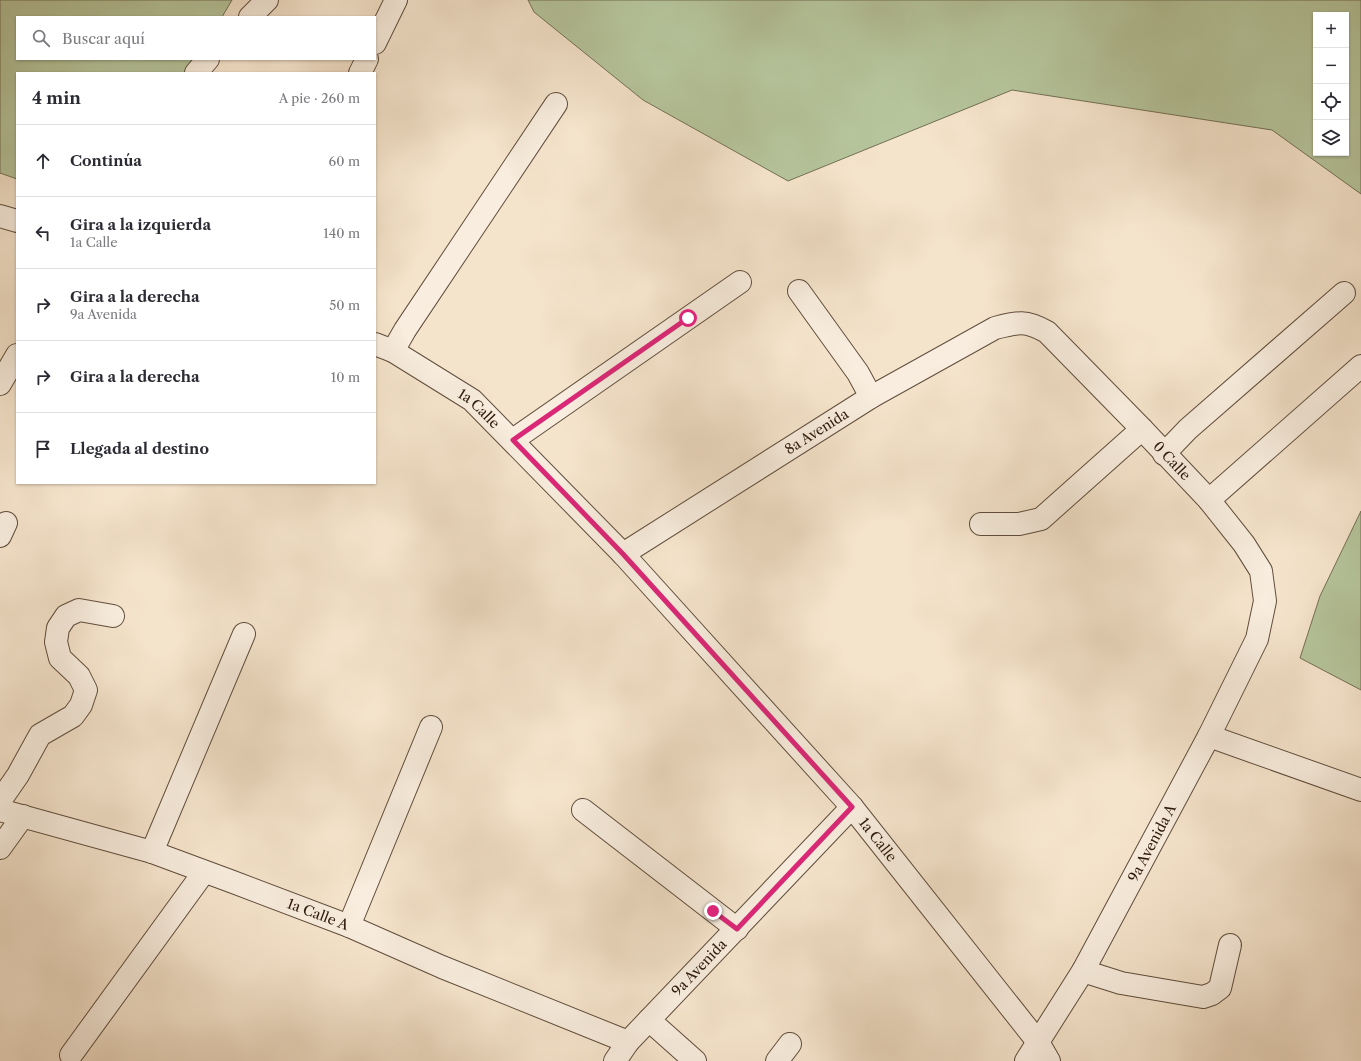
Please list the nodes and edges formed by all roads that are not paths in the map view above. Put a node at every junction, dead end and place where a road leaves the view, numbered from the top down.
1 (267, 0) edge
2 (396, 0) edge
3 (251, 16) edge
4 (376, 41) edge
5 (207, 60) edge
6 (366, 60) edge
7 (197, 72) edge
8 (360, 72) edge
9 (556, 104) dead end
10 (0, 216) edge
11 (16, 221) edge
12 (740, 282) dead end
13 (799, 291) dead end
14 (1344, 293) dead end
15 (1017, 322) joint
16 (384, 347) edge
17 (16, 357) edge
18 (1361, 366) edge
19 (0, 384) edge
20 (871, 397) junction
21 (1142, 429) junction
22 (513, 440) junction
23 (1164, 454) junction
24 (1209, 500) junction
25 (981, 524) dead end
26 (623, 554) junction
27 (113, 616) dead end
28 (244, 634) dead end
29 (1257, 639) joint
30 (430, 727) dead end
31 (1209, 736) junction
32 (1361, 790) edge
33 (0, 801) edge
34 (852, 807) junction
35 (0, 810) edge
36 (583, 810) dead end
37 (23, 816) junction
38 (0, 848) edge
39 (152, 852) junction
40 (204, 872) junction
41 (349, 926) junction
42 (737, 929) junction
43 (1230, 945) dead end
44 (1083, 971) junction
45 (649, 1020) junction
46 (628, 1042) junction
47 (1038, 1042) junction
48 (790, 1044) dead end
49 (71, 1055) dead end
50 (615, 1061) edge
51 (695, 1061) edge
52 (777, 1061) edge
53 (1026, 1061) edge
54 (1048, 1061) edge

1 - 3 street
2 - 4 street
5 - 7 street
6 - 8 street
9 - 16 street
10 - 11 street
12 - 22 street
13 - 20 street
14 - 23 street
15 - 20 street, 8a Avenida
15 - 21 street, 0 Calle
16 - 22 street, 1a Calle
17 - 19 street
18 - 24 street
20 - 26 street, 8a Avenida
21 - 23 street, 0 Calle
21 - 25 street
22 - 26 street, 1a Calle
23 - 24 street, 0 Calle
24 - 29 street, 0 Calle
26 - 34 street, 1a Calle
27 - 33 street
28 - 39 street
29 - 31 street, 9a Avenida A
30 - 41 street
31 - 32 street
31 - 44 street, 9a Avenida A
34 - 42 street, 9a Avenida
34 - 47 street, 1a Calle
35 - 37 street, 1a Calle A
36 - 42 street
37 - 38 street
37 - 39 street, 1a Calle A
39 - 40 street, 1a Calle A
40 - 41 street, 1a Calle A
40 - 49 street
41 - 46 street, 1a Calle A
42 - 45 street, 9a Avenida
43 - 44 street
44 - 47 street, 9a Avenida A
45 - 46 street, 9a Avenida
45 - 51 street
46 - 50 street, 9a Avenida
47 - 53 street, 9a Avenida A
47 - 54 street, 1a Calle
48 - 52 street

